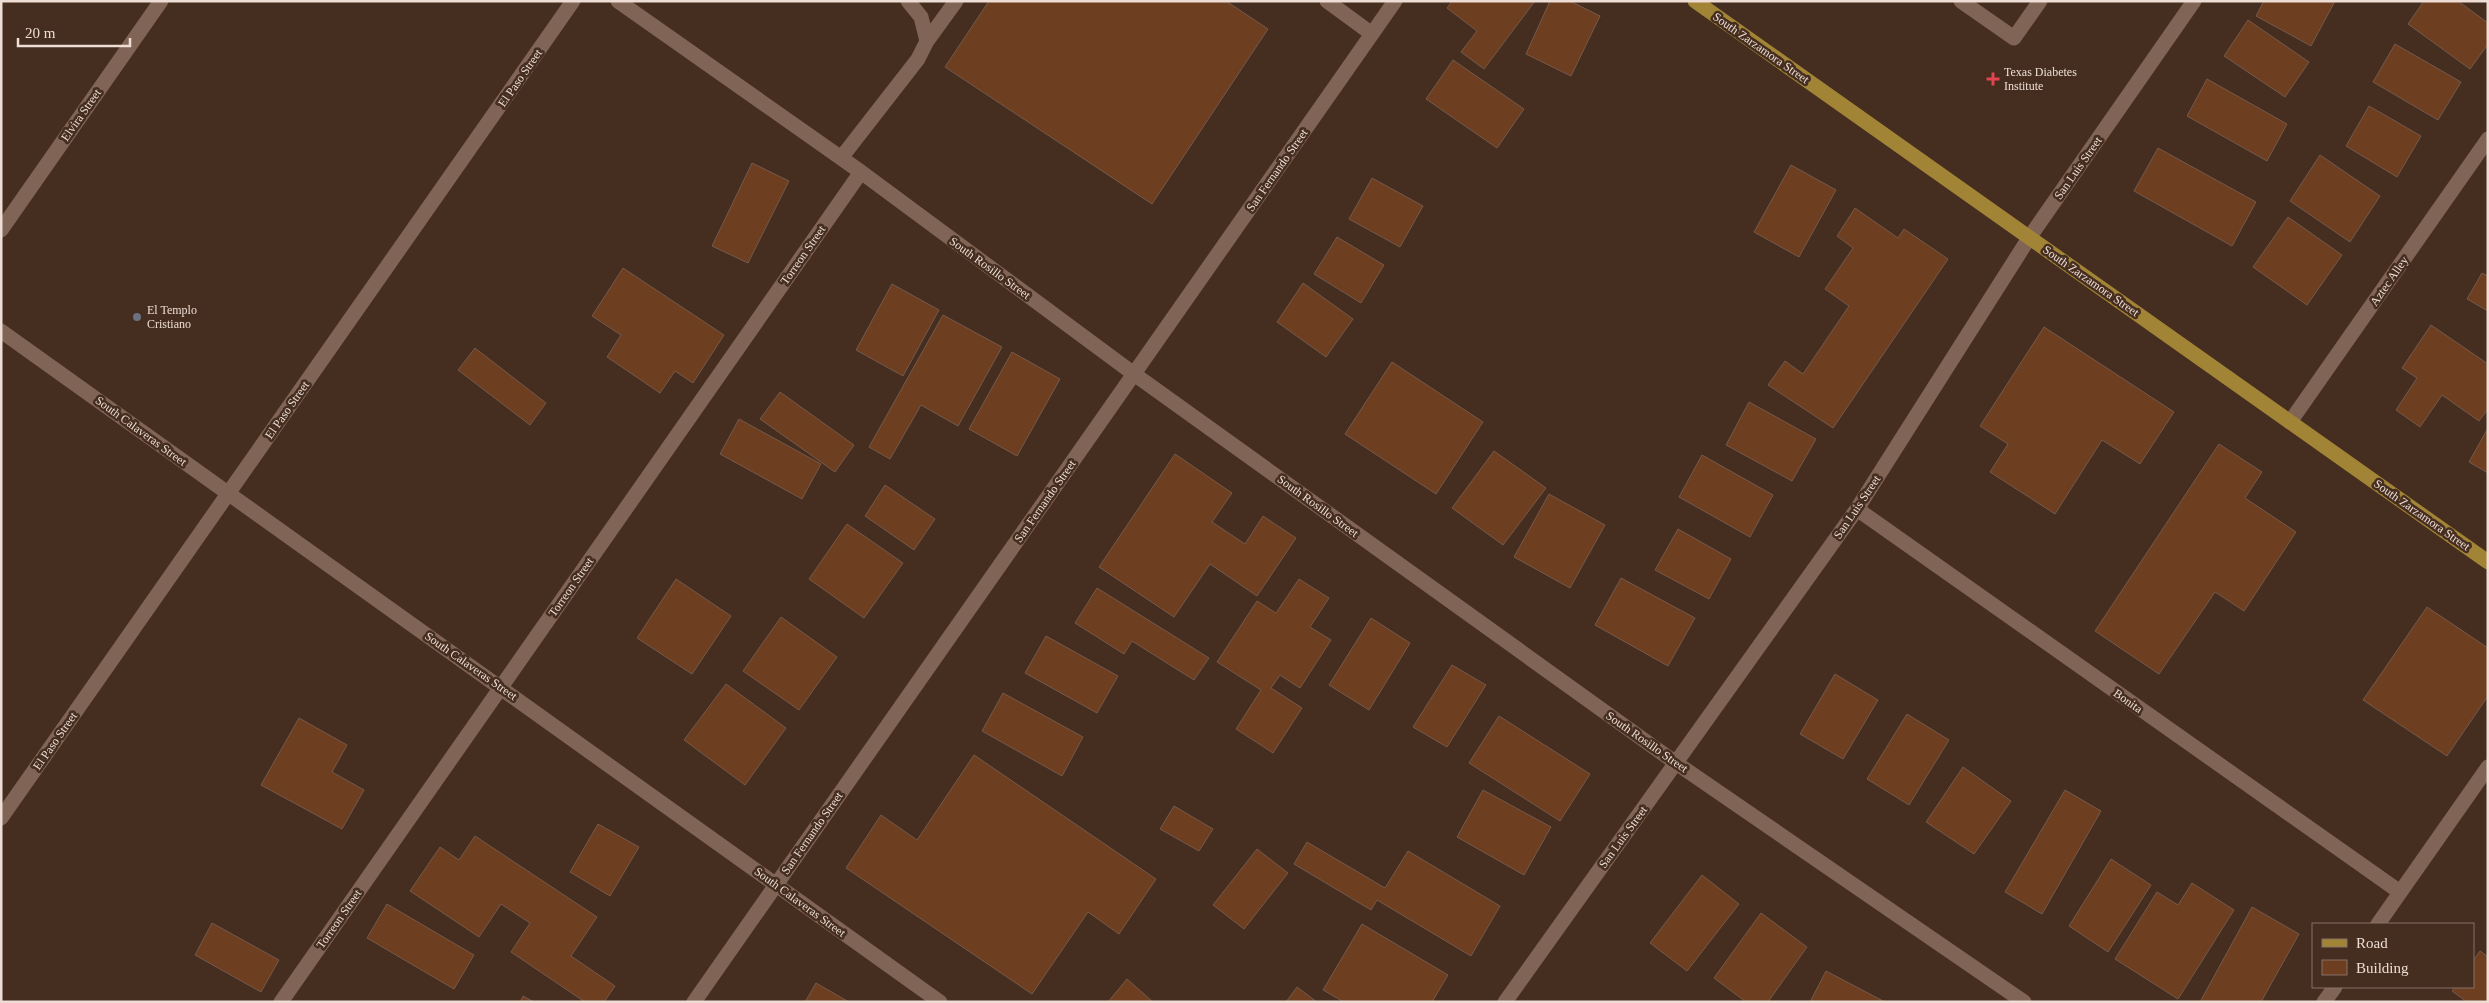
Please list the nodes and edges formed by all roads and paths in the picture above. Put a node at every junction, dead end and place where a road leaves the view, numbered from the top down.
1 (161, 1) edge
2 (574, 1) edge
3 (618, 1) edge
4 (908, 1) edge
5 (956, 1) edge
6 (1326, 1) edge
7 (1396, 1) edge
8 (1961, 1) edge
9 (2040, 1) edge
10 (2194, 1) edge
11 (1705, 3) edge
12 (1372, 34) junction
13 (927, 41) junction
14 (2488, 139) edge
15 (841, 158) junction
16 (861, 172) junction
17 (1, 230) edge
18 (2029, 238) junction
19 (1, 331) edge
20 (1134, 374) junction
21 (2290, 422) junction
22 (229, 494) junction
23 (1857, 509) junction
24 (2488, 562) edge
25 (501, 687) junction
26 (1676, 763) junction
27 (2488, 768) edge
28 (1, 818) edge
29 (776, 884) junction
30 (2400, 892) junction
31 (2379, 923) edge
32 (2334, 988) edge
33 (281, 1002) edge
34 (694, 1002) edge
35 (940, 1002) edge
36 (1505, 1002) edge
37 (2024, 1002) edge
38 (2324, 1002) edge

1 - 17 street, Elvira Street
2 - 22 street, El Paso Street
3 - 15 street, South Rosillo Street
4 - 13 street
5 - 13 street
6 - 12 street
7 - 12 street, San Fernando Street
8 - 9 street
10 - 18 street, San Luis Street
11 - 18 main road, South Zarzamora Street
12 - 20 street, San Fernando Street
13 - 15 street
14 - 21 street, Aztec Alley
15 - 16 street, South Rosillo Street
16 - 20 street, South Rosillo Street
16 - 25 street, Torreon Street
18 - 21 main road, South Zarzamora Street
18 - 23 street, San Luis Street
19 - 22 street, South Calaveras Street
20 - 26 street, South Rosillo Street
20 - 29 street, San Fernando Street
21 - 24 main road, South Zarzamora Street
22 - 25 street, South Calaveras Street
22 - 28 street, El Paso Street
23 - 26 street, San Luis Street
23 - 30 street, Bonita
25 - 29 street, South Calaveras Street
25 - 33 street, Torreon Street
26 - 36 street, San Luis Street
26 - 37 street, South Rosillo Street
27 - 30 street
29 - 34 street, San Fernando Street
29 - 35 street, South Calaveras Street
30 - 31 street
32 - 38 street

